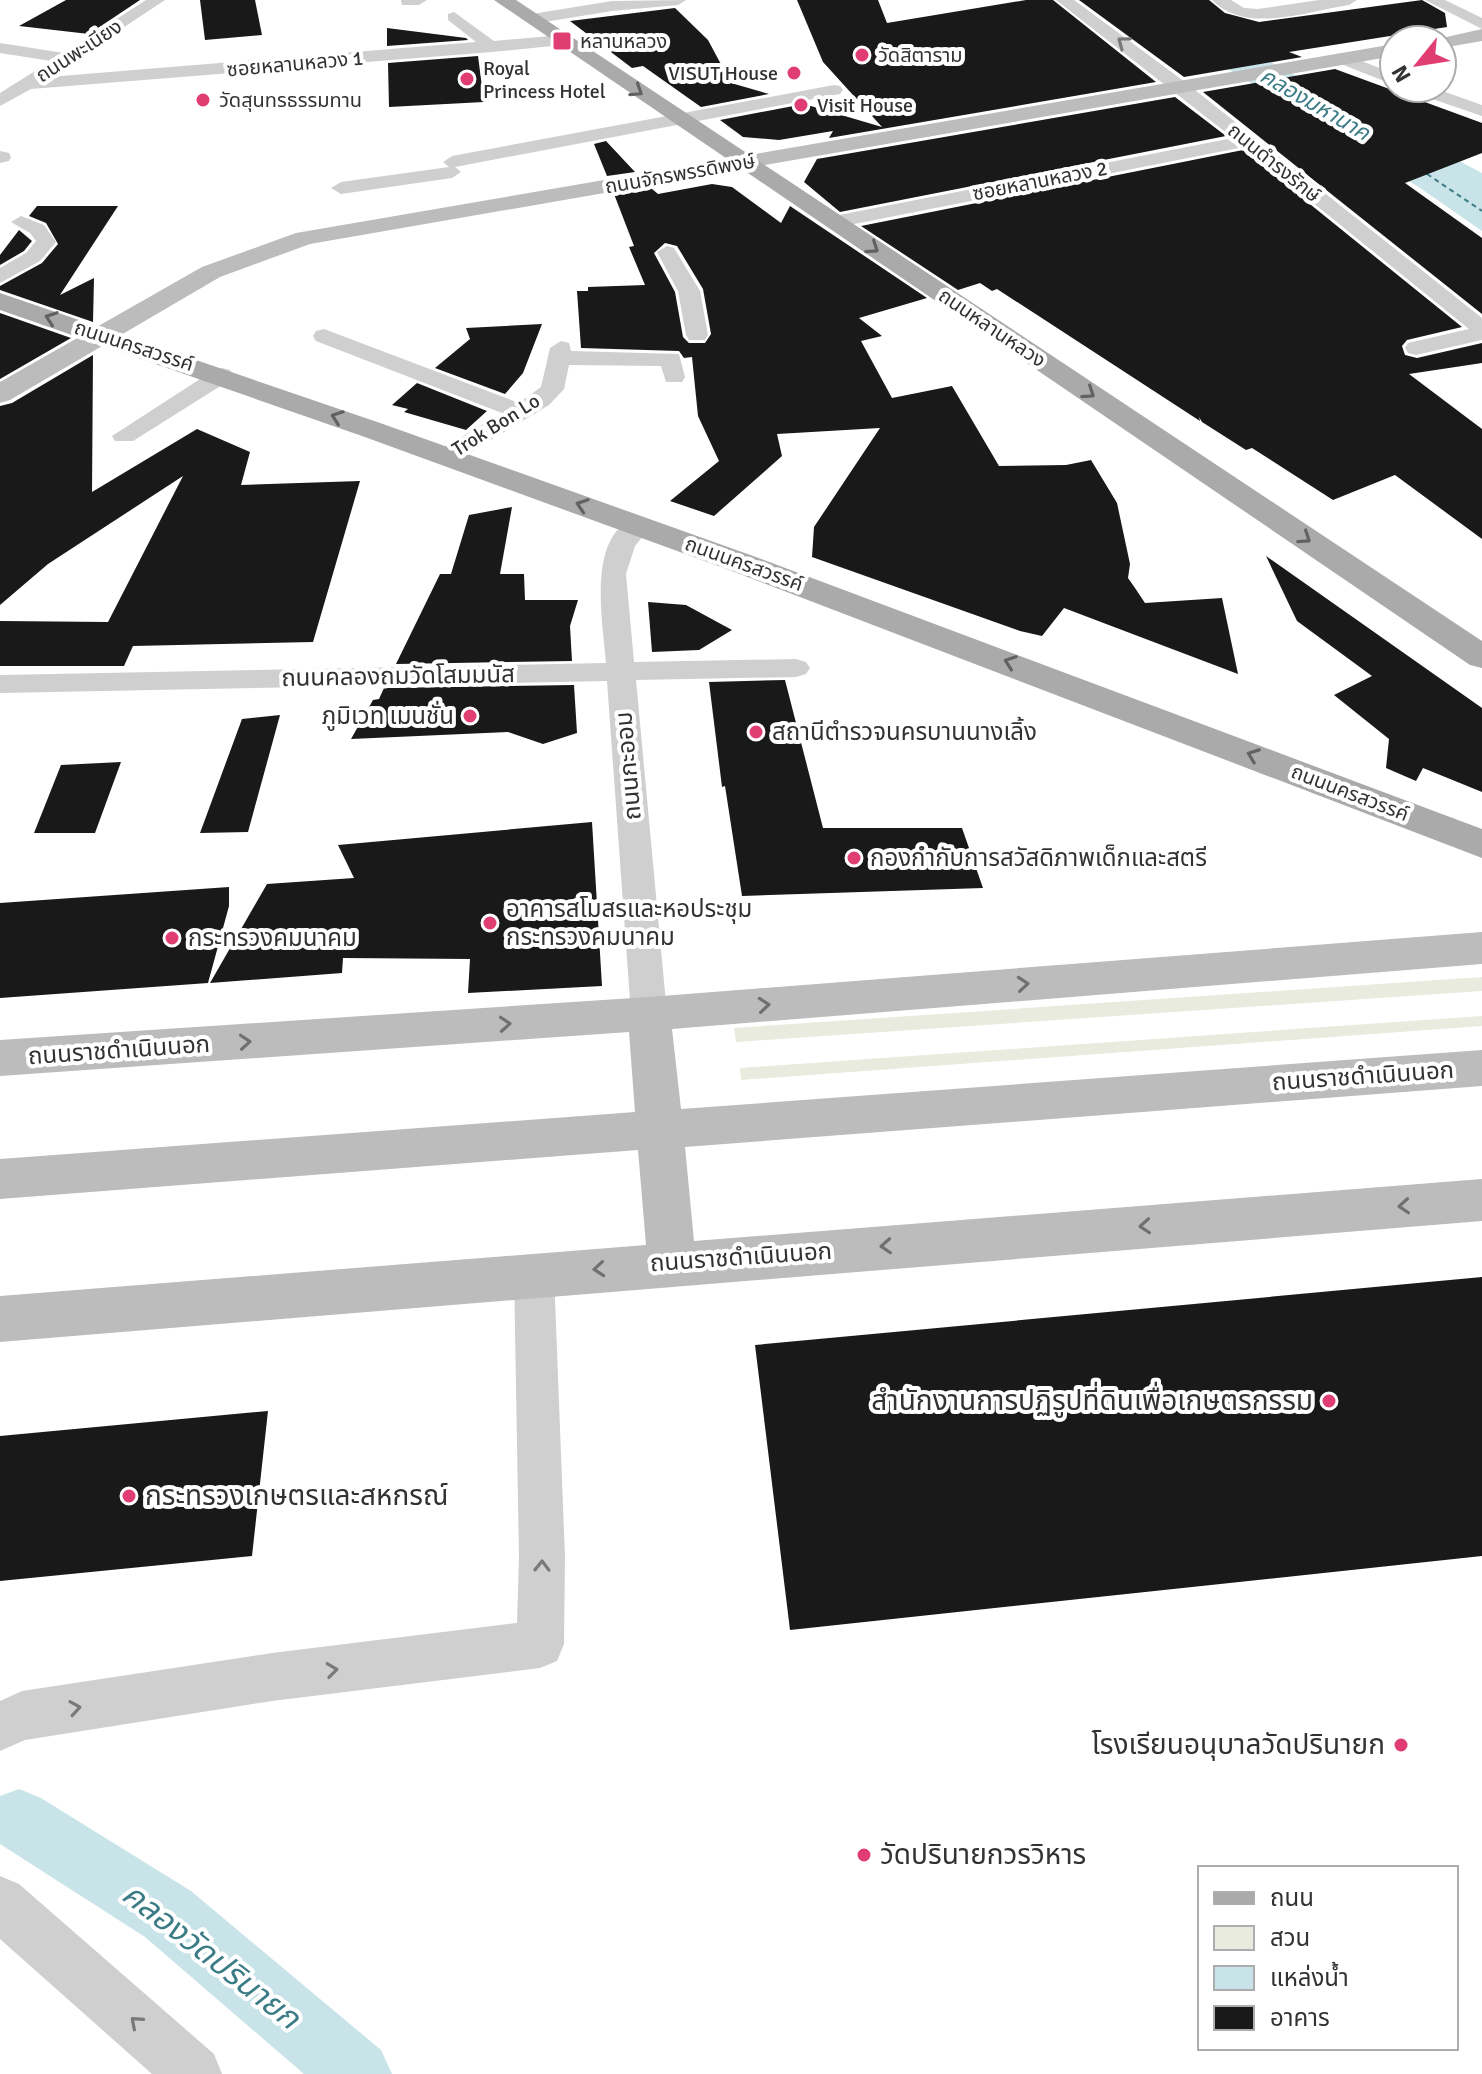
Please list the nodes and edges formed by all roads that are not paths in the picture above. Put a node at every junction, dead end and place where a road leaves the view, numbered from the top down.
1 (157, 0) edge
2 (506, 0) edge
3 (678, 0) edge
4 (1064, 0) edge
5 (1220, 0) edge
6 (1349, 0) edge
7 (1433, 0) edge
8 (454, 17) dead end
9 (532, 19) junction
10 (1482, 24) edge
11 (1482, 35) edge
12 (1458, 39) edge
13 (562, 40) junction
14 (492, 47) junction
15 (0, 48) edge
16 (1378, 52) edge
17 (67, 58) junction
18 (1342, 58) junction
19 (1378, 73) edge
20 (26, 84) junction
21 (1179, 86) junction
22 (834, 90) dead end
23 (0, 101) edge
24 (1458, 102) edge
25 (1482, 111) edge
26 (681, 119) junction
27 (1247, 141) junction
28 (745, 163) junction
29 (341, 188) dead end
30 (21, 222) dead end
31 (834, 222) junction
32 (667, 252) dead end
33 (0, 277) edge
34 (0, 301) edge
35 (1482, 331) edge
36 (102, 335) junction
37 (697, 335) dead end
38 (324, 336) dead end
39 (1416, 348) dead end
40 (222, 375) junction
41 (674, 377) dead end
42 (0, 394) edge
43 (521, 412) junction
44 (124, 436) dead end
45 (445, 457) junction
46 (639, 525) junction
47 (1482, 657) edge
48 (796, 668) dead end
49 (620, 672) junction
50 (0, 684) edge
51 (1482, 844) edge
52 (1482, 948) edge
53 (649, 1014) junction
54 (0, 1058) edge
55 (1482, 1068) edge
56 (659, 1128) junction
57 (0, 1179) edge
58 (1482, 1200) edge
59 (672, 1263) junction
60 (534, 1274) junction
61 (0, 1319) edge
62 (0, 1726) edge
63 (0, 1903) edge
64 (194, 2074) edge

1 - 17 street, ถนนพะเนียง
2 - 9 main road, ถนนหลานหลวง
3 - 9 street
21 -> 4 street, ถนนดำรงรักษ์
5 - 6 street
7 - 10 street
8 - 14 street
9 - 13 main road, ถนนหลานหลวง
11 - 12 main road
13 - 14 street, ซอยหลานหลวง 1
13 -> 26 main road, ถนนหลานหลวง
14 - 20 street, ซอยหลานหลวง 1
15 - 17 street
16 - 18 main road, ถนนจักรพรรดิพงษ์
17 - 20 street, ถนนพะเนียง
18 - 19 street
18 - 21 main road, ถนนจักรพรรดิพงษ์
20 - 23 street, ถนนพะเนียง
21 - 27 street, ถนนดำรงรักษ์
21 - 28 main road, ถนนจักรพรรดิพงษ์
22 - 26 street
24 - 25 street
26 - 28 main road, ถนนหลานหลวง
26 - 29 street
27 - 31 street, ซอยหลานหลวง 2
27 - 35 street, ถนนดำรงรักษ์
28 - 31 main road, ถนนหลานหลวง
28 - 36 main road, ถนนจักรพรรดิพงษ์
30 - 33 street
31 -> 47 main road, ถนนหลานหลวง
32 - 37 street
36 -> 34 main road, ถนนนครสวรรค์
35 - 39 street
36 - 40 main road, ถนนนครสวรรค์
36 - 42 main road, ถนนจักรพรรดิพงษ์
38 - 43 street
40 - 44 street
45 -> 40 main road, ถนนนครสวรรค์
41 - 43 street, Trok Bon Lo
43 - 45 street, Trok Bon Lo
46 -> 45 main road, ถนนนครสวรรค์
46 - 49 street, ถนนกะออม
51 -> 46 main road, ถนนนครสวรรค์
48 - 49 street, ถนนคลองถมวัดโสมมนัส
49 - 50 street, ถนนคลองถมวัดโสมมนัส
49 - 53 street, ถนนกะออม
53 -> 52 main road, ถนนราชดำเนินนอก
54 -> 53 main road, ถนนราชดำเนินนอก
53 - 56 main road
55 - 56 main road, ถนนราชดำเนินนอก
56 - 57 main road, ถนนราชดำเนินนอก
56 - 59 main road
58 -> 59 main road, ถนนราชดำเนินนอก
59 -> 60 main road, ถนนราชดำเนินนอก
60 - 61 main road, ถนนราชดำเนินนอก
62 -> 60 street
64 -> 63 street

